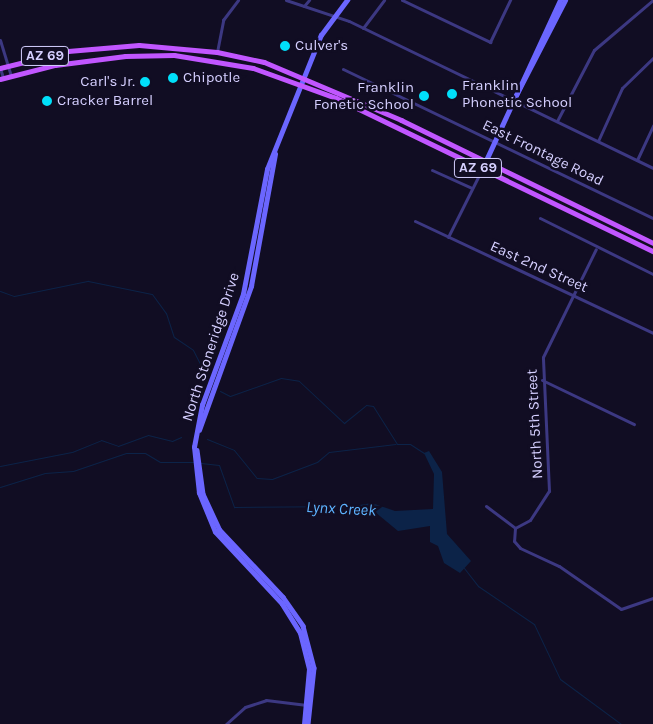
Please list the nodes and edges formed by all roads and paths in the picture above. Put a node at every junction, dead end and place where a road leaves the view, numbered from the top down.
1 (238, 0) edge
2 (286, 0) edge
3 (309, 0) edge
4 (347, 0) edge
5 (384, 0) edge
6 (402, 0) edge
7 (510, 0) edge
8 (560, 0) edge
9 (565, 0) edge
10 (653, 0) edge
11 (304, 6) junction
12 (334, 15) junction
13 (550, 23) junction
14 (363, 28) junction
15 (0, 40) edge
16 (217, 52) junction
17 (653, 58) edge
18 (8, 66) junction
19 (0, 68) edge
20 (343, 69) dead end
21 (11, 76) junction
22 (305, 76) junction
23 (2, 79) edge
24 (303, 84) junction
25 (513, 100) junction
26 (556, 121) junction
27 (653, 125) edge
28 (494, 141) junction
29 (598, 141) junction
30 (637, 160) junction
31 (486, 161) junction
32 (653, 168) edge
33 (482, 169) junction
34 (432, 170) dead end
35 (472, 188) junction
36 (540, 218) dead end
37 (653, 218) edge
38 (415, 221) dead end
39 (448, 237) junction
40 (653, 243) edge
41 (596, 248) junction
42 (653, 251) edge
43 (653, 274) edge
44 (574, 294) junction
45 (653, 333) edge
46 (542, 380) junction
47 (634, 424) dead end
48 (486, 506) dead end
49 (515, 528) junction
50 (653, 598) edge
51 (308, 705) junction
52 (226, 724) edge
53 (304, 724) edge
54 (308, 724) edge

1 - 16 street
2 - 11 street
3 - 11 street
4 - 12 street, North Stoneridge Drive
5 - 14 street
6 - 7 street
8 - 13 street
9 - 13 street
10 - 26 street
11 - 12 street
12 - 14 street
12 - 22 street, North Stoneridge Drive
13 - 25 street
14 - 25 street
15 - 18 street
16 - 18 main road, AZ 69
16 - 22 main road, AZ 69
17 - 29 street
18 - 19 main road, AZ 69
18 - 21 street
19 - 23 street
20 - 28 street, East Frontage Road
21 - 23 main road, AZ 69
21 - 24 main road, AZ 69
22 - 24 street, North Stoneridge Drive
22 - 31 main road, AZ 69
24 - 33 main road, AZ 69
24 - 51 street, North Stoneridge Drive
25 - 26 street
25 - 28 street
26 - 29 street
27 - 30 street
28 - 31 street
28 - 37 street, East Frontage Road
29 - 30 street
30 - 32 street
31 - 33 street
31 - 40 main road, AZ 69
33 - 35 street
33 - 42 main road, AZ 69
34 - 35 street
35 - 39 street
36 - 41 street
38 - 39 street, East 2nd Street
39 - 44 street, East 2nd Street
41 - 43 street
41 - 44 street, North 5th Street
44 - 45 street, East 2nd Street
44 - 46 street, North 5th Street
46 - 47 street
46 - 49 street, North 5th Street
48 - 49 street
49 - 50 street
51 - 52 street
51 - 53 street, North Stoneridge Drive
51 - 54 street, North Stoneridge Drive

